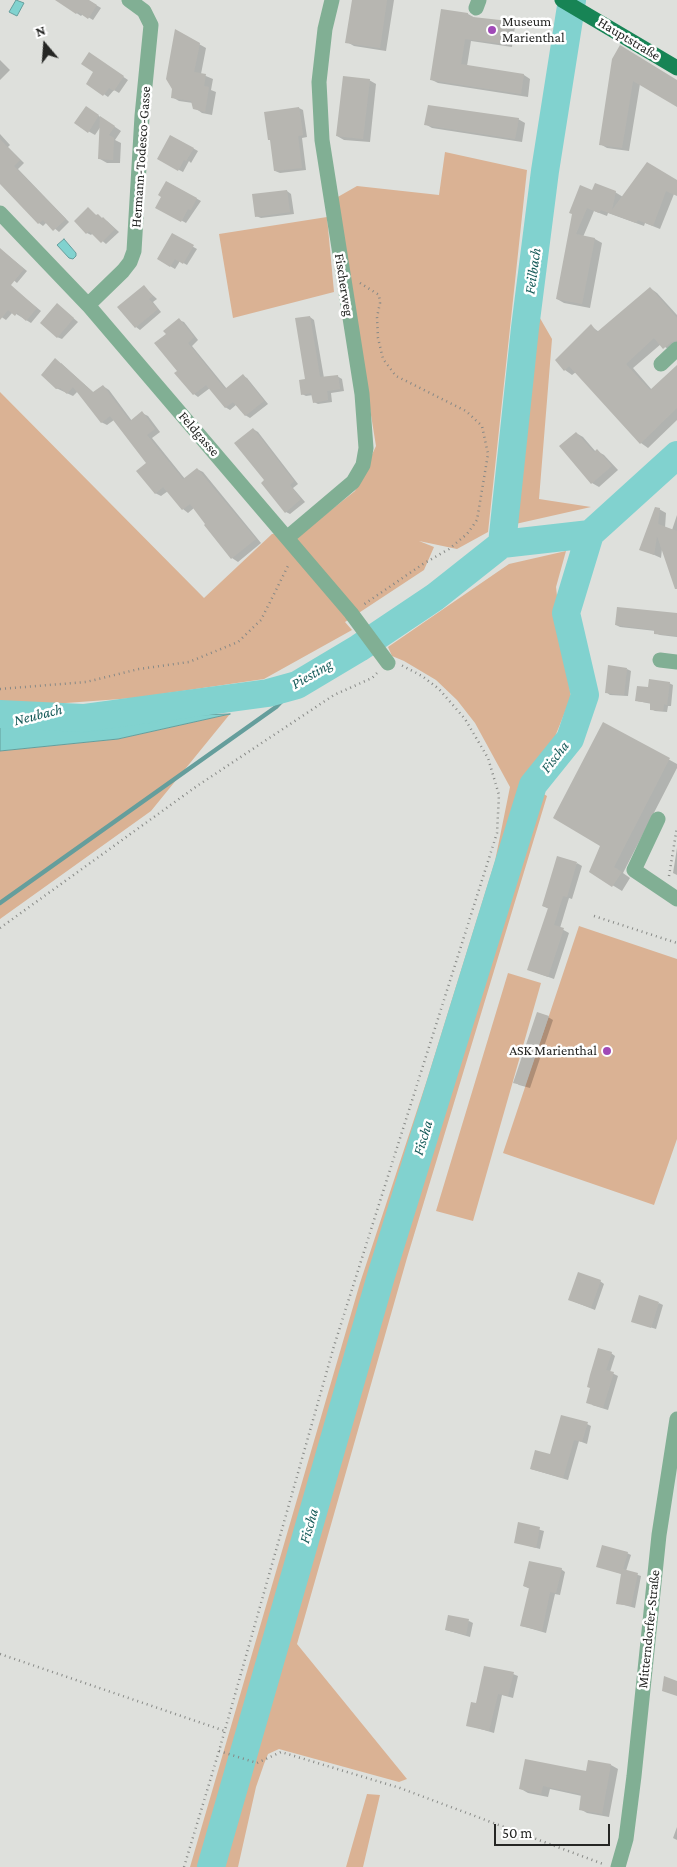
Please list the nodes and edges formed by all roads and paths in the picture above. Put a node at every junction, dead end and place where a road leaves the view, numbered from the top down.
1 (129, 0) edge
2 (332, 0) edge
3 (562, 0) edge
4 (677, 68) edge
5 (0, 213) edge
6 (342, 269) junction
7 (88, 305) junction
8 (677, 349) edge
9 (661, 364) dead end
10 (292, 543) junction
11 (355, 618) junction
12 (660, 660) dead end
13 (677, 662) edge
14 (388, 663) junction
15 (0, 689) edge
16 (658, 819) dead end
17 (677, 827) edge
18 (672, 895) edge
19 (594, 916) dead end
20 (0, 928) edge
21 (677, 943) edge
22 (677, 1419) edge
23 (0, 1654) edge
24 (225, 1731) junction
25 (219, 1752) junction
26 (184, 1867) edge
27 (612, 1867) edge
28 (618, 1867) edge

1 - 7 street, Hermann-Todesco-Gasse
2 - 6 street, Fischerweg
3 - 4 main road, Hauptstraße
5 - 7 street, Feldgasse
6 - 10 street, Fischerweg
6 - 11 path
7 - 10 street, Feldgasse
8 - 9 street
10 - 11 street, Feldgasse
10 - 15 path
11 - 14 street, Feldgasse
12 - 13 street
14 - 20 path
14 - 24 path
16 - 18 street
17 - 18 path
19 - 21 path
22 - 28 street, Mitterndorfer-Straße
23 - 24 path
24 - 25 path
25 - 26 path
25 - 27 path

